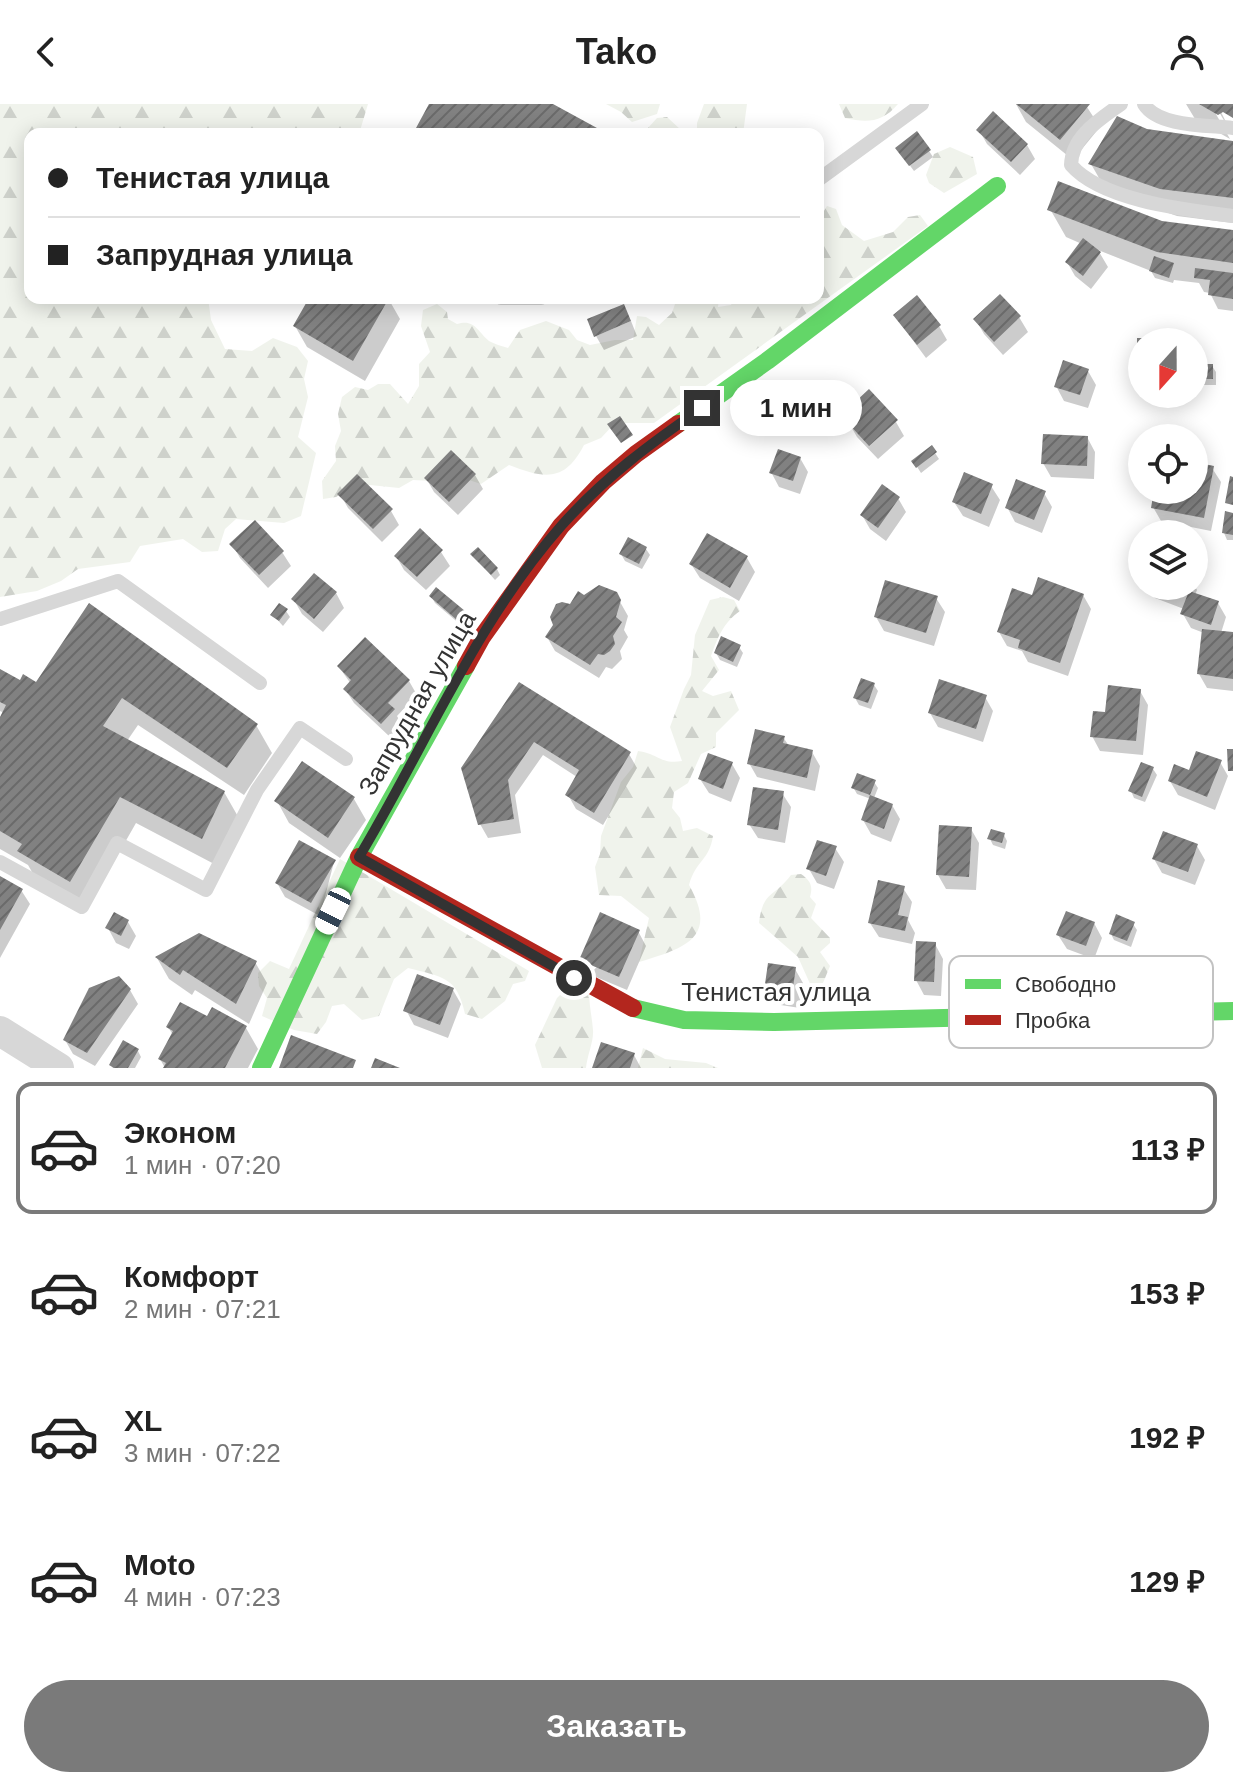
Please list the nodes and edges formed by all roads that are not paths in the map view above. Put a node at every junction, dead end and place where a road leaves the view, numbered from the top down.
1 (922, 104) edge
2 (1121, 104) edge
3 (1144, 104) edge
4 (1233, 128) edge
5 (824, 176) edge
6 (997, 186) dead end
7 (1233, 216) edge
8 (0, 619) edge
9 (260, 683) dead end
10 (346, 759) dead end
11 (359, 857) junction
12 (0, 862) edge
13 (1213, 1011) edge
14 (1233, 1011) edge
15 (949, 1018) edge
16 (0, 1031) edge
17 (59, 1068) edge
18 (261, 1068) edge

1 - 5 lane
2 - 7 lane
3 - 4 lane
6 - 11 street, Запрудная улица
8 - 9 lane
10 - 12 lane
11 - 15 street, Тенистая улица
11 - 18 street, Запрудная улица
13 - 14 street, Тенистая улица
16 - 17 street

